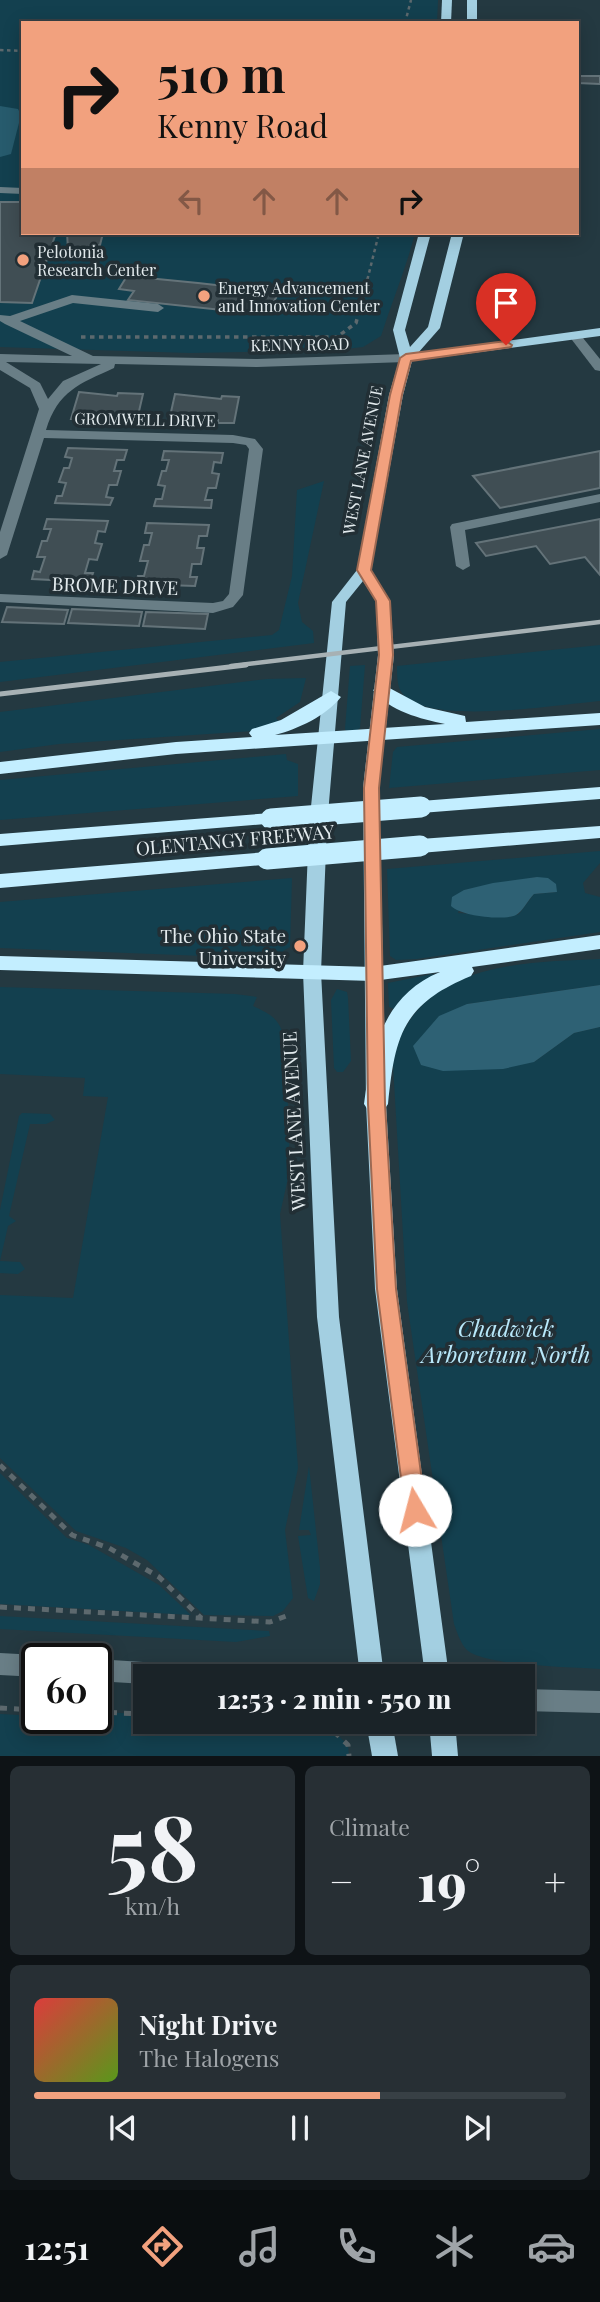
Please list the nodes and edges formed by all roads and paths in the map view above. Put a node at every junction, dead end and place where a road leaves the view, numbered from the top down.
1 (411, 0) edge
2 (447, 0) edge
3 (472, 0) edge
4 (406, 21) edge
5 (446, 21) edge
6 (472, 21) edge
7 (0, 50) edge
8 (21, 51) edge
9 (0, 190) edge
10 (21, 191) edge
11 (378, 235) edge
12 (424, 235) edge
13 (457, 235) edge
14 (158, 308) dead end
15 (5, 319) edge
16 (600, 332) edge
17 (575, 336) junction
18 (70, 337) dead end
19 (0, 358) edge
20 (406, 358) junction
21 (96, 362) junction
22 (117, 362) junction
23 (0, 364) edge
24 (600, 367) edge
25 (46, 409) junction
26 (38, 433) junction
27 (600, 498) edge
28 (0, 555) edge
29 (463, 566) dead end
30 (364, 570) junction
31 (0, 598) edge
32 (228, 604) joint
33 (382, 690) junction
34 (331, 697) junction
35 (600, 719) edge
36 (537, 723) junction
37 (377, 735) junction
38 (327, 738) junction
39 (176, 748) junction
40 (0, 768) edge
41 (600, 793) edge
42 (600, 832) edge
43 (0, 840) edge
44 (0, 881) edge
45 (600, 942) edge
46 (514, 955) junction
47 (0, 963) edge
48 (312, 972) junction
49 (373, 974) junction
50 (376, 1104) junction
51 (0, 1465) edge
52 (0, 1607) edge
53 (289, 1615) dead end
54 (201, 1619) junction
55 (0, 1664) edge
56 (371, 1664) edge
57 (435, 1664) edge
58 (21, 1665) edge
59 (112, 1671) edge
60 (133, 1672) edge
61 (535, 1700) edge
62 (600, 1702) edge
63 (0, 1708) edge
64 (21, 1709) edge
65 (112, 1713) edge
66 (133, 1714) edge
67 (337, 1734) edge
68 (381, 1734) edge
69 (443, 1734) edge
70 (349, 1756) edge
71 (385, 1756) edge
72 (444, 1756) edge

1 - 4 path
2 - 5 main road
3 - 6 main road
7 - 8 path
9 - 10 street
11 - 18 path
12 - 20 main road, WEST LANE AVENUE
13 - 20 main road, WEST LANE AVENUE
14 - 15 street
15 - 21 street
16 - 17 main road, KENNY ROAD
17 - 20 main road, KENNY ROAD
17 - 24 street
19 - 21 street, KENNY ROAD
20 - 22 street, KENNY ROAD
20 - 30 main road, WEST LANE AVENUE
21 - 22 street, KENNY ROAD
22 - 25 street
23 - 25 street
25 - 26 street
26 - 28 street
26 - 32 street, GROMWELL DRIVE
27 - 29 street
30 - 33 main road
30 - 34 main road, WEST LANE AVENUE
31 - 32 street, BROME DRIVE
33 - 36 highway
33 - 37 main road
34 - 38 main road, WEST LANE AVENUE
34 - 39 highway
35 - 36 highway
36 - 37 highway
37 - 38 highway
37 - 49 main road
38 - 39 highway
38 - 48 main road, WEST LANE AVENUE
39 - 40 highway
41 - 43 highway, OLENTANGY FREEWAY, bridge
42 - 44 highway, OLENTANGY FREEWAY, bridge
45 - 46 highway
46 - 49 highway
46 - 50 highway
47 - 48 highway
48 - 49 highway
48 - 56 main road, WEST LANE AVENUE
49 - 50 main road
50 - 57 main road
51 - 54 path
52 - 54 path
53 - 54 path
55 - 58 street
59 - 60 street
61 - 62 street
63 - 64 path
65 - 66 path
67 - 70 path
68 - 71 main road
69 - 72 main road

